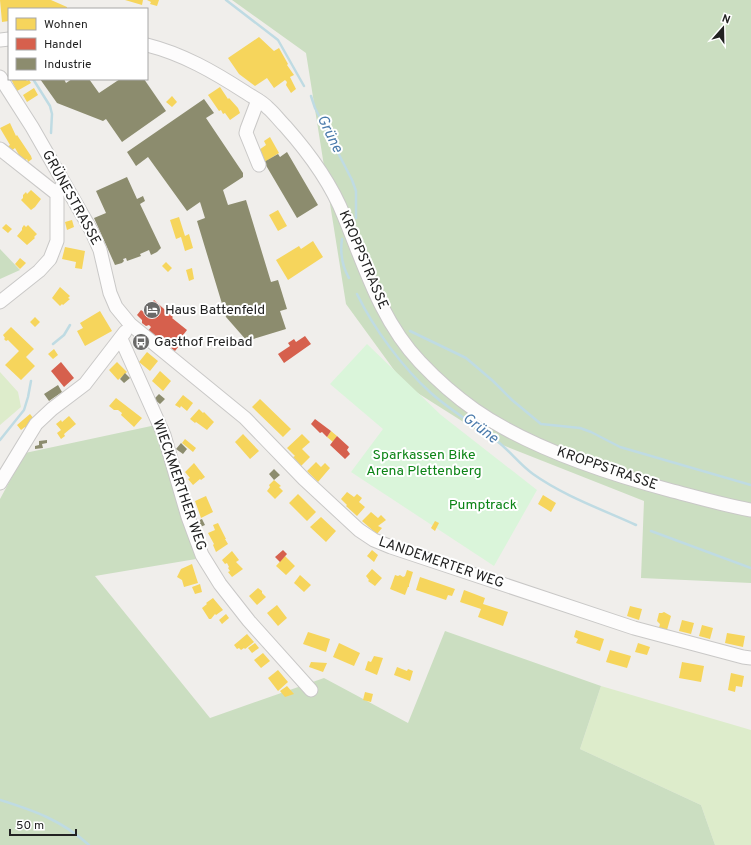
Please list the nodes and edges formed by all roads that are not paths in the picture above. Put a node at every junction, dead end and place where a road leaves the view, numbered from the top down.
1 (148, 45) edge
2 (0, 77) edge
3 (258, 100) junction
4 (0, 149) edge
5 (259, 165) dead end
6 (60, 188) junction
7 (0, 302) edge
8 (130, 324) junction
9 (121, 339) junction
10 (0, 483) edge
11 (751, 510) edge
12 (751, 658) edge
13 (312, 690) dead end

1 - 3 street, KROPPSTRASSE
2 - 6 street, GRÜNESTRASSE
3 - 5 street
3 - 11 street, KROPPSTRASSE
4 - 6 street
6 - 7 street
6 - 8 street, GRÜNESTRASSE
8 - 9 street
8 - 12 street, LANDEMERTER WEG
9 - 10 street
9 - 13 street, WIECKMERTHER WEG

